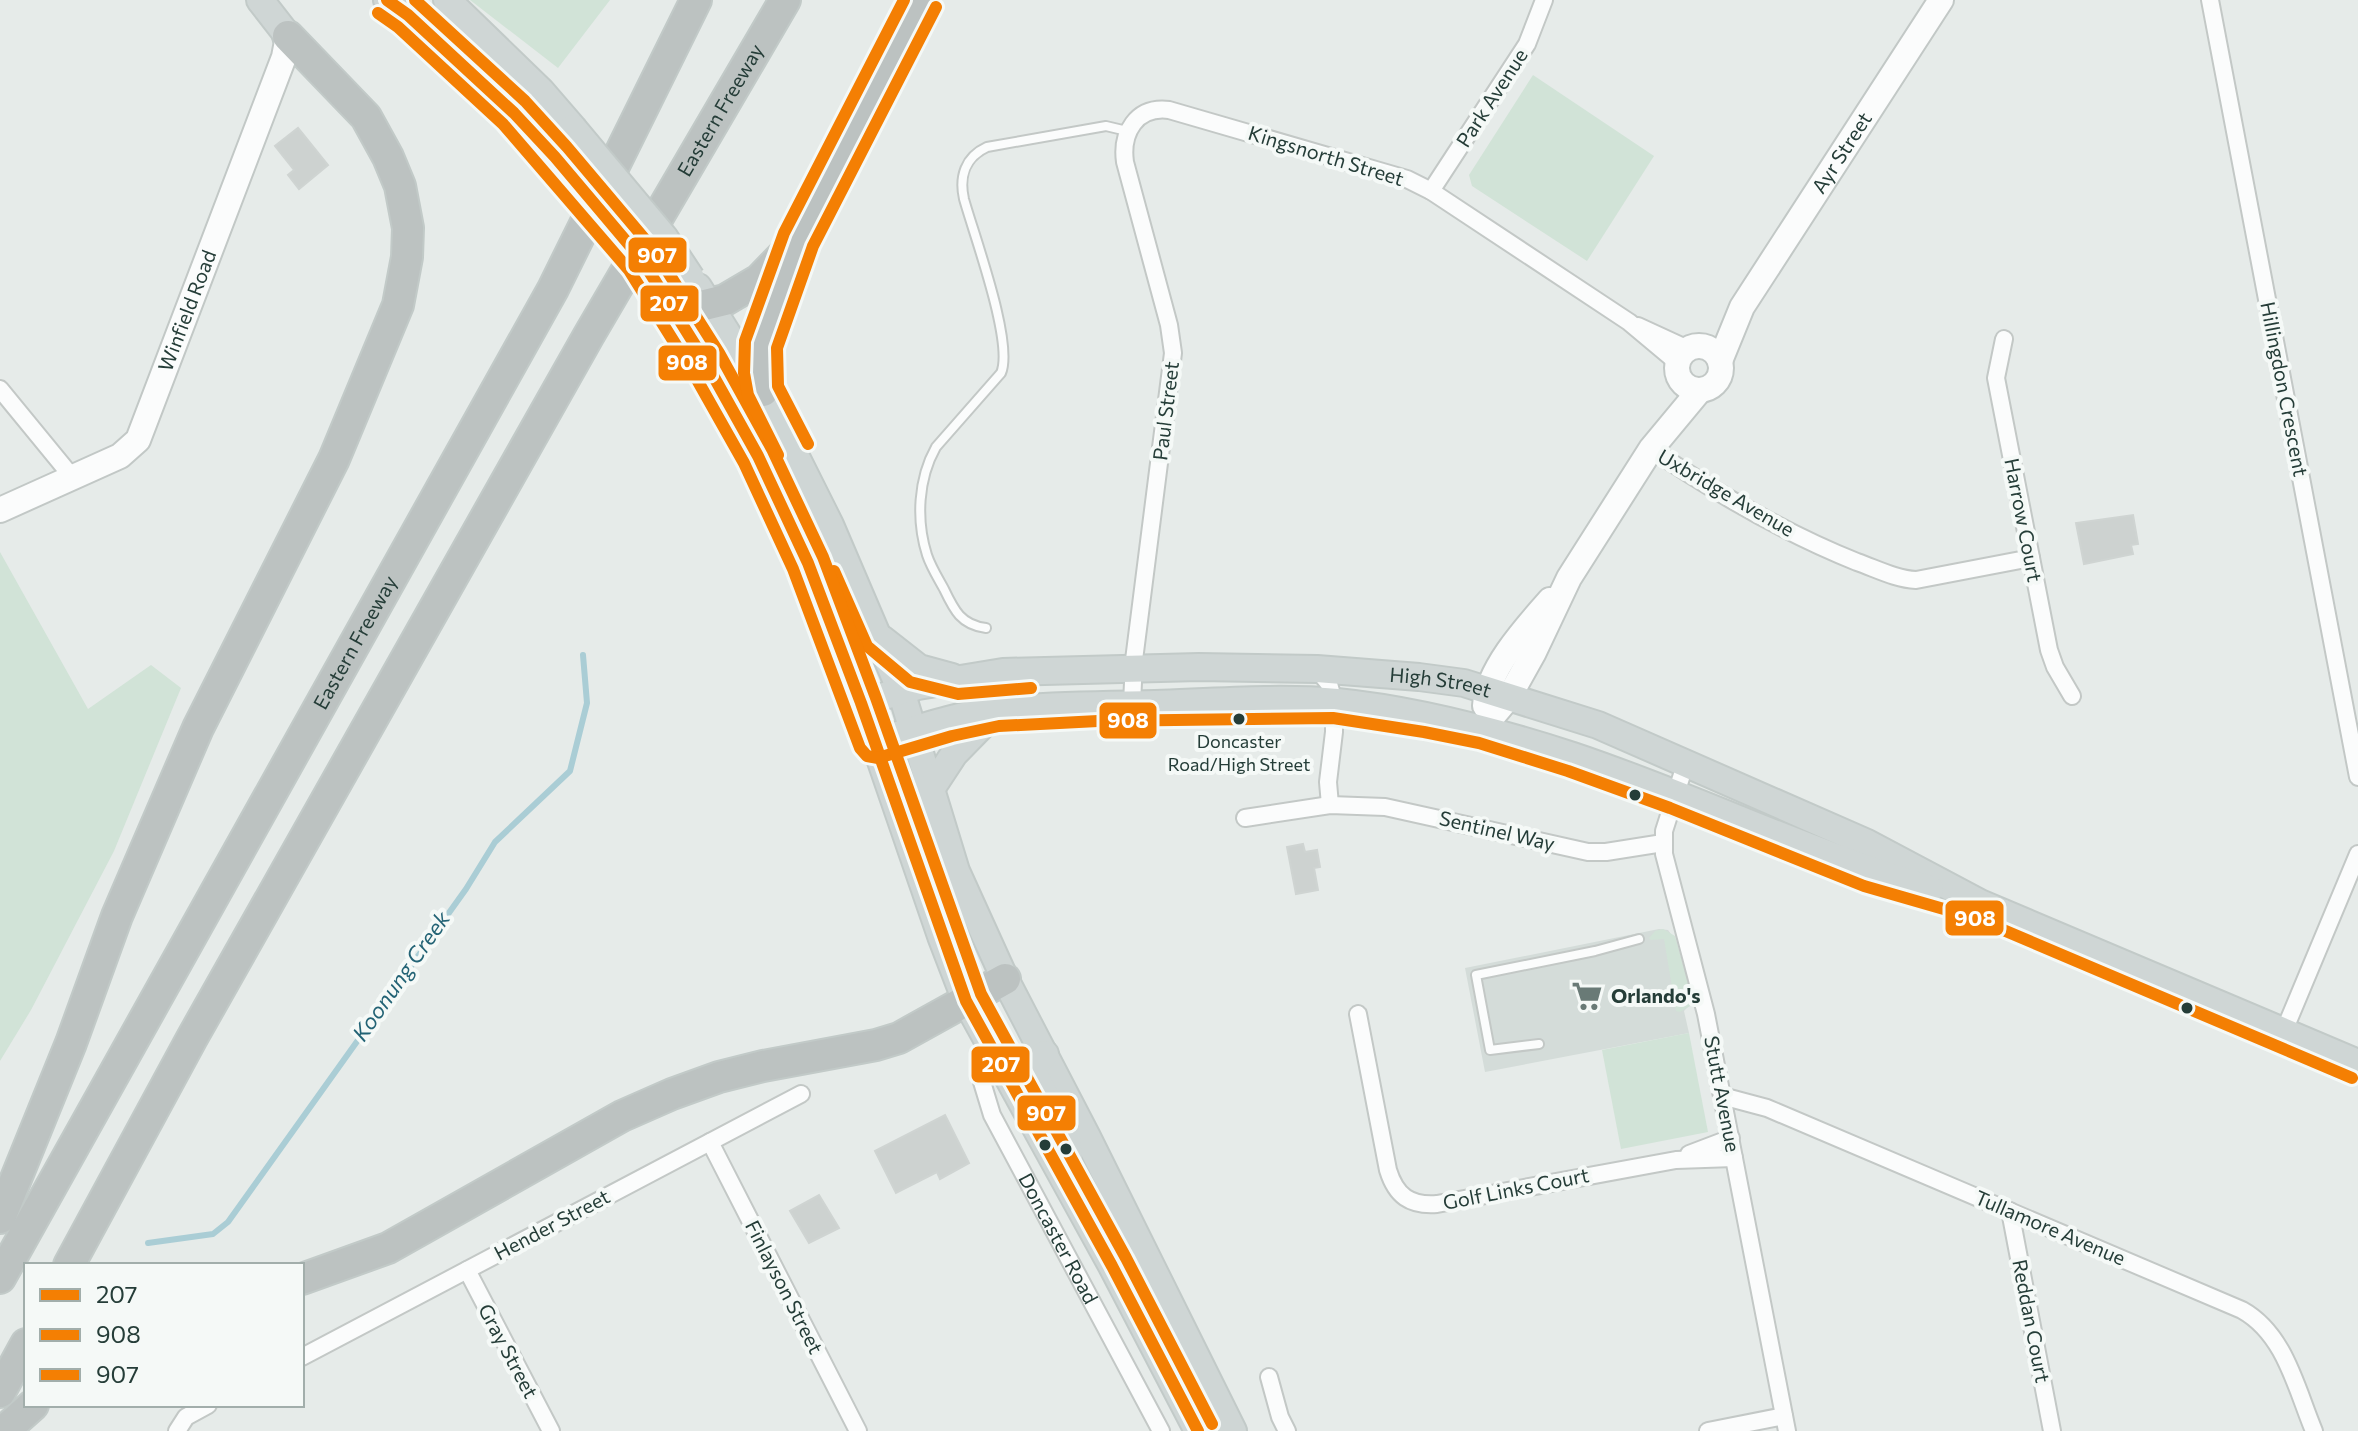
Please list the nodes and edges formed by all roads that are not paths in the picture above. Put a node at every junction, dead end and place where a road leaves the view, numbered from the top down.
1 (260, 0) edge
2 (387, 0) edge
3 (447, 0) edge
4 (696, 0) edge
5 (785, 0) edge
6 (922, 0) edge
7 (1544, 0) edge
8 (1941, 0) edge
9 (2210, 0) edge
10 (288, 36) junction
11 (1130, 127) junction
12 (1431, 191) junction
13 (798, 240) junction
14 (708, 304) junction
15 (676, 312) junction
16 (2004, 339) dead end
17 (1695, 365) junction
18 (0, 389) edge
19 (763, 391) junction
20 (1651, 449) junction
21 (73, 478) junction
22 (0, 510) edge
23 (2031, 558) junction
24 (986, 628) dead end
25 (880, 637) junction
26 (1133, 669) junction
27 (1317, 669) junction
28 (958, 678) junction
29 (901, 691) junction
30 (1498, 693) junction
31 (2072, 696) dead end
32 (1334, 702) junction
33 (861, 703) junction
34 (1132, 704) junction
35 (997, 710) junction
36 (1483, 728) junction
37 (914, 731) junction
38 (875, 742) junction
39 (1686, 762) junction
40 (2358, 777) edge
41 (931, 789) junction
42 (1676, 793) junction
43 (1330, 805) junction
44 (1245, 818) dead end
45 (1663, 843) junction
46 (2358, 854) edge
47 (1980, 903) junction
48 (1639, 939) dead end
49 (1005, 979) junction
50 (966, 1001) junction
51 (1358, 1014) dead end
52 (2284, 1031) junction
53 (988, 1039) junction
54 (1539, 1044) dead end
55 (1045, 1054) junction
56 (2358, 1063) edge
57 (801, 1094) dead end
58 (1722, 1096) junction
59 (1731, 1138) junction
60 (710, 1142) junction
61 (1734, 1158) junction
62 (1676, 1160) junction
63 (1072, 1192) junction
64 (2010, 1211) junction
65 (0, 1218) edge
66 (70, 1263) edge
67 (467, 1270) junction
68 (0, 1278) edge
69 (304, 1278) edge
70 (24, 1348) edge
71 (304, 1356) edge
72 (1269, 1377) dead end
73 (0, 1392) edge
74 (31, 1407) edge
75 (204, 1407) edge
76 (1785, 1424) edge
77 (4, 1431) edge
78 (177, 1431) edge
79 (551, 1431) edge
80 (858, 1431) edge
81 (1161, 1431) edge
82 (1198, 1431) edge
83 (1233, 1431) edge
84 (1287, 1431) edge
85 (1708, 1431) edge
86 (2052, 1431) edge
87 (2314, 1431) edge

1 - 10 main road
2 - 15 main road, Doncaster Road, bridge
3 - 14 main road, bridge
4 - 68 highway, Eastern Freeway
5 - 66 highway, Eastern Freeway
6 - 13 highway
7 - 12 street, Park Avenue
8 - 17 street, Ayr Street
9 - 40 street, Hillingdon Crescent
10 - 21 street, Winfield Road
10 - 65 highway
11 - 12 street, Kingsnorth Street
11 - 24 lane
11 - 26 street, Paul Street
12 - 17 street, Kingsnorth Street
13 - 14 highway
13 - 19 highway
14 - 15 highway
14 - 19 main road
15 - 33 main road, Doncaster Road
16 - 23 street, Harrow Court
17 - 20 street, Ayr Street
18 - 21 street
19 - 25 main road
20 - 23 street, Uxbridge Avenue
20 - 30 street, Ayr Street
21 - 22 street, Winfield Road
23 - 31 street, Harrow Court
25 - 28 main road
25 - 29 main road
26 - 27 main road, High Street
26 - 28 main road, High Street
26 - 34 street, Paul Street
27 - 30 main road, High Street
27 - 32 street
28 - 29 main road, High Street
29 - 33 main road, High Street
29 - 37 main road
30 - 36 street, Ayr Street
30 - 39 main road, High Street
32 - 34 main road, High Street
32 - 36 main road, High Street
32 - 43 street
33 - 38 main road, Doncaster Road
34 - 35 main road, High Street
35 - 37 main road, High Street
35 - 41 main road
36 - 42 main road, High Street
37 - 38 main road, High Street
37 - 41 main road
38 - 50 main road, Doncaster Road
39 - 42 street, Stutt Avenue
39 - 47 main road, High Street
41 - 49 main road
42 - 45 street, Stutt Avenue
42 - 47 main road, High Street
43 - 44 street, Sentinel Way
43 - 45 street, Sentinel Way
45 - 58 street, Stutt Avenue
46 - 52 street
47 - 52 main road, High Street
48 - 54 lane
49 - 50 highway
49 - 55 main road
50 - 53 main road, Doncaster Road
50 - 69 highway
51 - 62 street, Golf Links Court
52 - 56 main road, High Street
53 - 63 main road, Doncaster Road
53 - 81 street, Doncaster Road
55 - 63 main road
55 - 83 main road
57 - 60 street, Hender Street
58 - 59 street, Stutt Avenue
58 - 64 street, Tullamore Avenue
59 - 61 street, Stutt Avenue
59 - 62 street, Golf Links Court
60 - 67 street, Hender Street
60 - 80 street, Finlayson Street
61 - 62 street, Golf Links Court
61 - 76 street, Stutt Avenue
63 - 82 main road, Doncaster Road
64 - 86 street, Reddan Court
64 - 87 street, Tullamore Avenue
67 - 71 street, Hender Street
67 - 79 street, Gray Street
70 - 73 highway
72 - 84 street
74 - 77 highway
75 - 78 street
76 - 85 street

